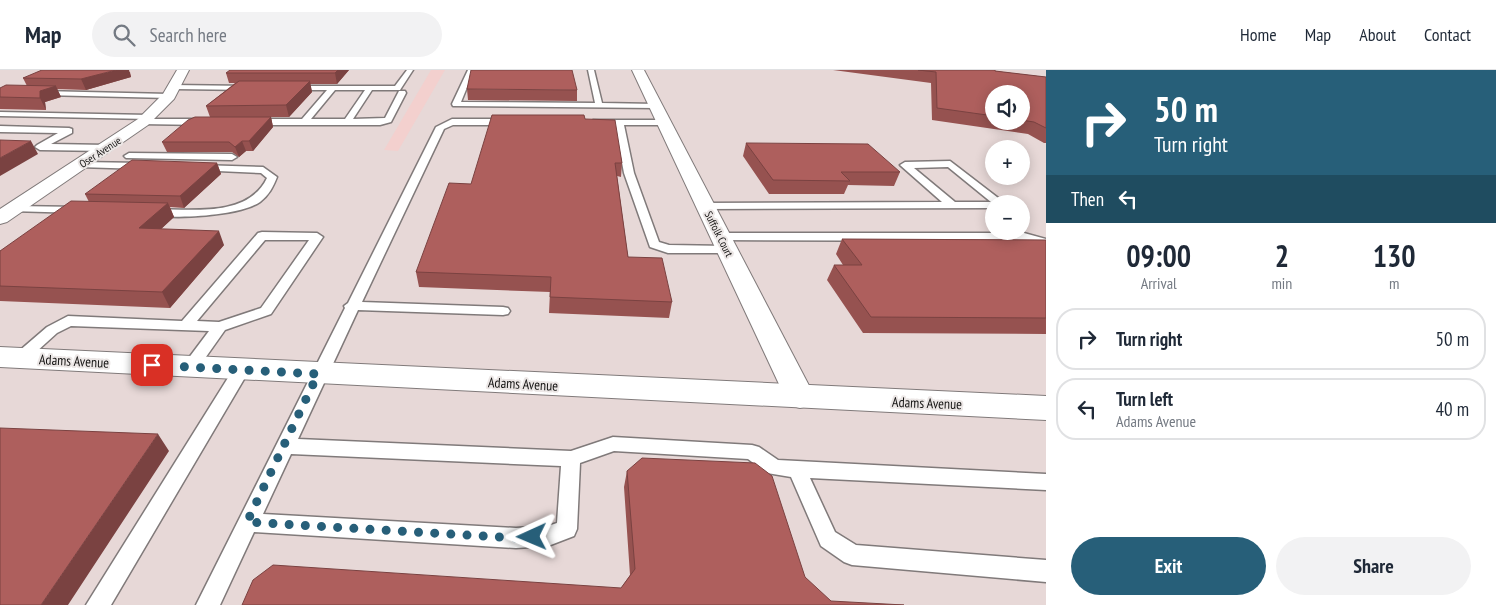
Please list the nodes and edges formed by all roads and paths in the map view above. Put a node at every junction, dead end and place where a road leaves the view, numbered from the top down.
1 (183, 70) edge
2 (410, 70) edge
3 (471, 70) edge
4 (591, 70) edge
5 (638, 70) edge
6 (264, 88) edge
7 (283, 88) edge
8 (332, 88) junction
9 (370, 88) junction
10 (0, 92) edge
11 (172, 92) junction
12 (402, 93) dead end
13 (599, 106) junction
14 (0, 114) edge
15 (660, 114) junction
16 (146, 120) junction
17 (210, 122) edge
18 (238, 122) edge
19 (304, 122) junction
20 (347, 122) junction
21 (521, 122) edge
22 (590, 122) edge
23 (619, 122) junction
24 (0, 129) edge
25 (94, 156) junction
26 (232, 157) edge
27 (990, 195) edge
28 (952, 205) junction
29 (985, 205) edge
30 (704, 206) junction
31 (91, 210) edge
32 (139, 211) edge
33 (7, 213) edge
34 (1046, 243) edge
35 (724, 244) junction
36 (352, 306) junction
37 (503, 311) dead end
38 (186, 325) junction
39 (220, 326) junction
40 (9, 358) edge
41 (190, 367) junction
42 (242, 369) junction
43 (318, 374) junction
44 (800, 397) junction
45 (1046, 408) edge
46 (284, 446) junction
47 (571, 459) junction
48 (797, 470) junction
49 (1046, 482) edge
50 (247, 522) junction
51 (1046, 571) edge
52 (98, 605) edge
53 (208, 605) edge

1 - 11 street, Oser Avenue
2 - 9 lane
3 - 13 lane
4 - 13 lane
5 - 15 street, Suffolk Court
6 - 11 lane
7 - 8 lane
8 - 9 lane
8 - 19 lane
9 - 20 lane
10 - 11 lane
11 - 16 street, Oser Avenue
12 - 20 lane
13 - 15 lane
14 - 16 lane
15 - 23 lane
15 - 30 street, Suffolk Court
16 - 17 lane
16 - 25 street, Oser Avenue
18 - 19 lane
19 - 20 lane
21 - 36 lane
22 - 23 lane
23 - 35 lane
24 - 25 lane
25 - 26 lane
25 - 32 lane
25 - 33 street, Oser Avenue
27 - 28 lane
28 - 29 lane
28 - 30 lane
30 - 35 street, Suffolk Court
31 - 33 lane
34 - 35 lane
35 - 44 street, Suffolk Court
36 - 37 lane
36 - 43 lane
38 - 39 lane
38 - 39 lane
38 - 40 lane
39 - 41 lane
40 - 41 street, Adams Avenue
41 - 42 street, Adams Avenue
42 - 43 street, Adams Avenue
42 - 52 lane
43 - 44 street, Adams Avenue
43 - 46 lane
44 - 45 street, Adams Avenue
46 - 47 lane
46 - 50 lane
47 - 48 lane
47 - 50 lane
48 - 49 lane
48 - 51 lane
50 - 53 lane

